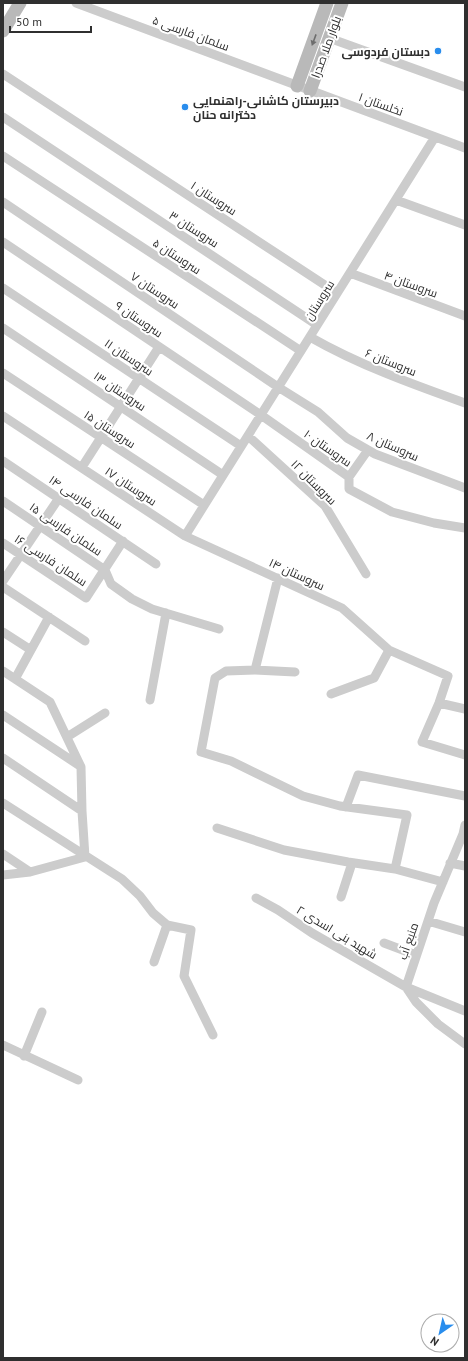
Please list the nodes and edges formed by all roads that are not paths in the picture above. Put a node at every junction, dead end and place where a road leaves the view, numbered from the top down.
1 (20, 3) edge
2 (76, 3) edge
3 (327, 3) edge
4 (342, 3) edge
5 (3, 31) edge
6 (329, 38) junction
7 (3, 74) edge
8 (297, 86) junction
9 (465, 87) edge
10 (310, 91) junction
11 (3, 117) edge
12 (435, 137) junction
13 (465, 148) edge
14 (3, 156) edge
15 (396, 200) junction
16 (3, 202) edge
17 (465, 225) edge
18 (3, 242) edge
19 (350, 273) junction
20 (3, 288) edge
21 (337, 293) junction
22 (465, 316) edge
23 (317, 325) junction
24 (3, 328) edge
25 (310, 337) junction
26 (159, 347) junction
27 (301, 351) junction
28 (3, 373) edge
29 (139, 378) junction
30 (278, 387) junction
31 (465, 403) edge
32 (121, 407) junction
33 (261, 415) junction
34 (3, 416) edge
35 (248, 436) junction
36 (101, 438) junction
37 (241, 446) junction
38 (368, 450) junction
39 (3, 461) edge
40 (82, 467) junction
41 (223, 475) junction
42 (349, 477) junction
43 (465, 488) edge
44 (59, 498) junction
45 (3, 501) edge
46 (204, 506) junction
47 (40, 526) junction
48 (465, 528) edge
49 (185, 536) junction
50 (122, 542) junction
51 (3, 543) edge
52 (21, 554) junction
53 (156, 564) dead end
54 (105, 570) junction
55 (366, 574) dead end
56 (278, 578) junction
57 (3, 581) edge
58 (3, 587) edge
59 (166, 613) junction
60 (49, 618) junction
61 (219, 629) dead end
62 (3, 632) edge
63 (85, 641) dead end
64 (31, 650) junction
65 (389, 650) junction
66 (255, 670) junction
67 (3, 671) edge
68 (295, 672) dead end
69 (15, 679) junction
70 (331, 694) dead end
71 (150, 700) dead end
72 (439, 703) junction
73 (465, 709) edge
74 (105, 713) dead end
75 (3, 715) edge
76 (67, 737) junction
77 (465, 755) edge
78 (3, 758) edge
79 (81, 767) junction
80 (465, 796) edge
81 (3, 803) edge
82 (346, 807) junction
83 (82, 811) junction
84 (465, 825) edge
85 (217, 828) dead end
86 (3, 854) edge
87 (85, 857) junction
88 (352, 863) junction
89 (450, 863) junction
90 (465, 866) edge
91 (395, 869) junction
92 (30, 872) junction
93 (3, 875) edge
94 (443, 882) junction
95 (341, 897) dead end
96 (256, 898) dead end
97 (428, 921) junction
98 (167, 925) junction
99 (465, 932) edge
100 (384, 943) dead end
101 (416, 955) junction
102 (154, 962) dead end
103 (406, 987) junction
104 (465, 1011) edge
105 (42, 1012) dead end
106 (213, 1035) dead end
107 (465, 1044) edge
108 (3, 1045) edge
109 (24, 1056) junction
110 (78, 1080) dead end

1 - 5 street
2 - 8 street, سلمان فارسی ۵
3 -> 8 street, بلوار ملا صدرا
4 - 6 street, بلوار ملا صدرا
6 - 9 street
6 - 10 street, بلوار ملا صدرا
7 - 21 street, سروستان ۱
8 - 10 street, نخلستان ۱
10 - 12 street, نخلستان ۱
11 - 23 street, سروستان ۳
12 - 13 street, نخلستان ۱
12 - 15 street, سروستان
14 - 27 street, سروستان ۵
15 - 17 street
15 - 19 street, سروستان
16 - 30 street, سروستان ۷
18 - 26 street, سروستان ۹
19 - 21 street, سروستان
19 - 22 street, سروستان ۴
20 - 29 street, سروستان ۱۱
21 - 23 street, سروستان
23 - 25 street, سروستان
24 - 32 street, سروستان ۱۳
25 - 27 street, سروستان
25 - 31 street, سروستان ۶
26 - 29 street
26 - 33 street, سروستان ۹
27 - 30 street, سروستان
28 - 36 street, سروستان ۱۵
29 - 32 street
29 - 37 street, سروستان ۱۱
30 - 33 street, سروستان
30 - 38 street, سروستان ۸
32 - 36 street
32 - 41 street, سروستان ۱۳
33 - 35 street, سروستان
33 - 42 street, سروستان ۱۰
34 - 40 street, سروستان ۱۷
35 - 37 street, سروستان
35 - 55 street, سروستان ۱۲
36 - 40 street
36 - 46 street, سروستان ۱۵
37 - 41 street, سروستان
38 - 42 street
38 - 43 street, سروستان ۸
39 - 44 street, سلمان فارسی ۱۴
40 - 49 street, سروستان ۱۷
41 - 46 street
42 - 48 street, سروستان ۱۰
44 - 47 street
44 - 50 street, سلمان فارسی ۱۴
45 - 47 street, سلمان فارسی ۱۵
46 - 49 street
47 - 52 street
47 - 54 street, سلمان فارسی ۱۵
49 - 56 street, سروستان ۱۴
50 - 53 street, سلمان فارسی ۱۴
50 - 54 street
51 - 52 street, سلمان فارسی ۱۶
52 - 54 street, سلمان فارسی ۱۶
52 - 57 street
54 - 59 street, سلمان فارسی ۱۵
56 - 65 street, سروستان ۱۴
56 - 66 street
58 - 60 street
59 - 61 street, سلمان فارسی ۱۵
59 - 71 street
60 - 63 street
60 - 64 street
62 - 64 street
64 - 69 street
65 - 70 street
65 - 72 street, سروستان ۱۴
66 - 68 street
66 - 82 street
67 - 69 street
69 - 76 street
72 - 73 street
72 - 77 street
74 - 76 street
75 - 79 street
76 - 79 street
78 - 83 street
79 - 83 street
80 - 82 street
81 - 87 street
82 - 91 street
83 - 87 street
84 - 89 street, منبع آب
85 - 88 street
86 - 92 street
87 - 92 street
87 - 98 street
88 - 91 street
88 - 95 street
89 - 90 street
89 - 94 street, منبع آب
91 - 94 street
92 - 93 street
94 - 97 street, منبع آب
96 - 103 street, شهید بنی اسدی ۲
97 - 99 street
97 - 101 street, منبع آب
98 - 102 street
98 - 106 street
100 - 101 street
101 - 103 street, منبع آب
103 - 104 street, شهید بنی اسدی ۲
103 - 107 street
105 - 109 street
108 - 109 street
109 - 110 street

